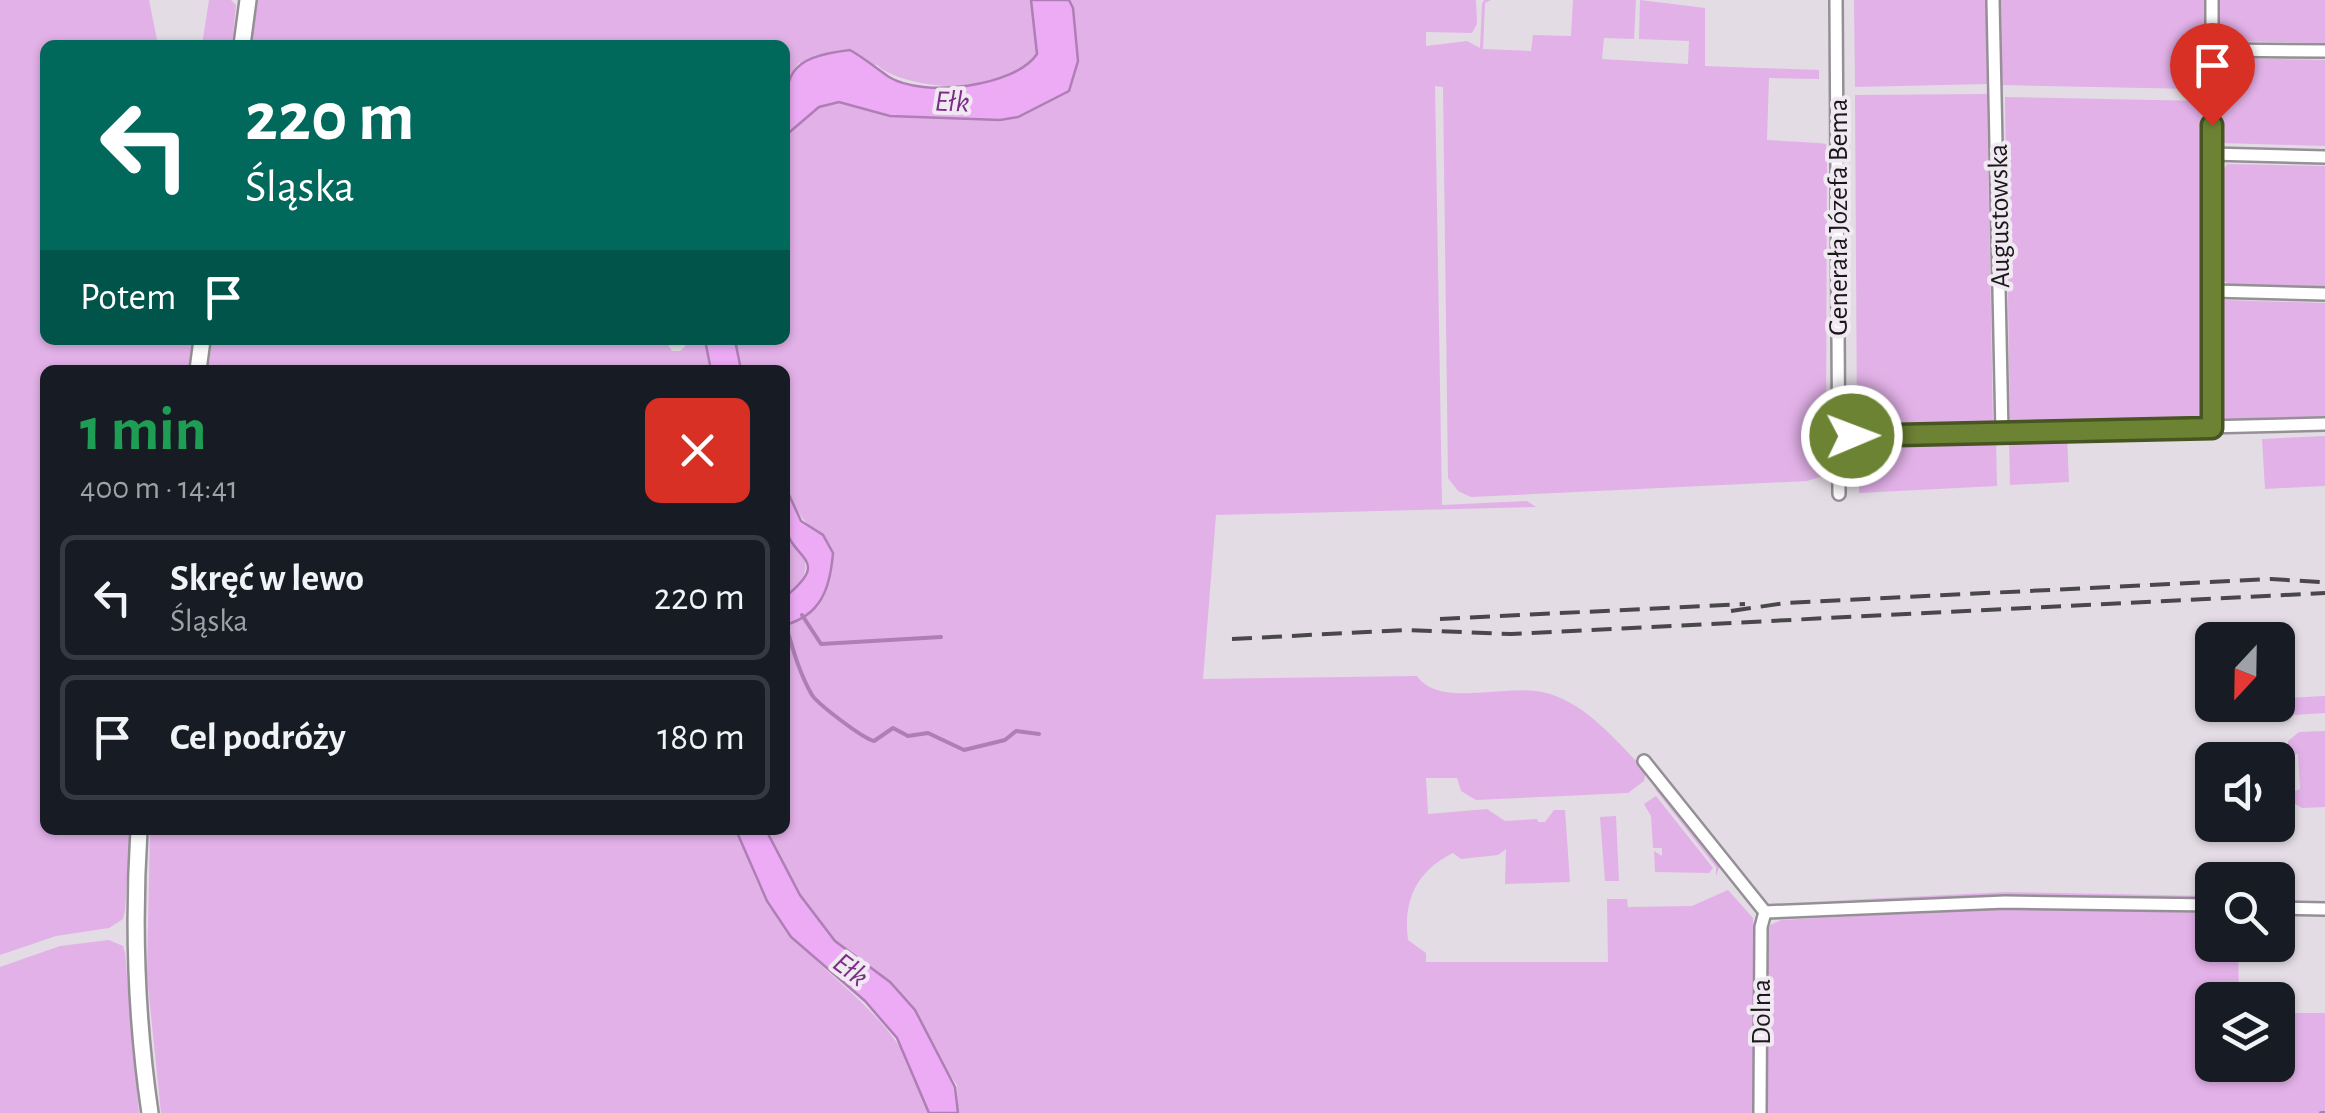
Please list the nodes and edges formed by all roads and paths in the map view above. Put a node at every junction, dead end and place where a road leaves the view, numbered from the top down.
1 (248, 0) edge
2 (1836, 0) edge
3 (1994, 0) edge
4 (2212, 0) edge
5 (243, 40) edge
6 (2212, 50) junction
7 (2325, 52) edge
8 (2212, 154) junction
9 (2325, 156) edge
10 (2212, 292) junction
11 (2325, 294) edge
12 (2325, 424) edge
13 (2212, 428) junction
14 (2002, 433) junction
15 (1838, 436) junction
16 (1839, 494) dead end
17 (1644, 761) dead end
18 (139, 835) edge
19 (2195, 905) edge
20 (2295, 908) edge
21 (2325, 909) edge
22 (1765, 912) junction
23 (150, 1113) edge
24 (1760, 1113) edge

1 - 5 main road
2 - 15 street, Generała Józefa Bema
3 - 14 street, Augustowska
4 - 6 street
6 - 7 street
6 - 8 street
8 - 9 street
8 - 10 street
10 - 11 street
10 - 13 street
12 - 13 street
13 - 14 street
14 - 15 street
15 - 16 street, Generała Józefa Bema
17 - 22 street
18 - 23 main road
19 - 22 street
20 - 21 street
22 - 24 street, Dolna

